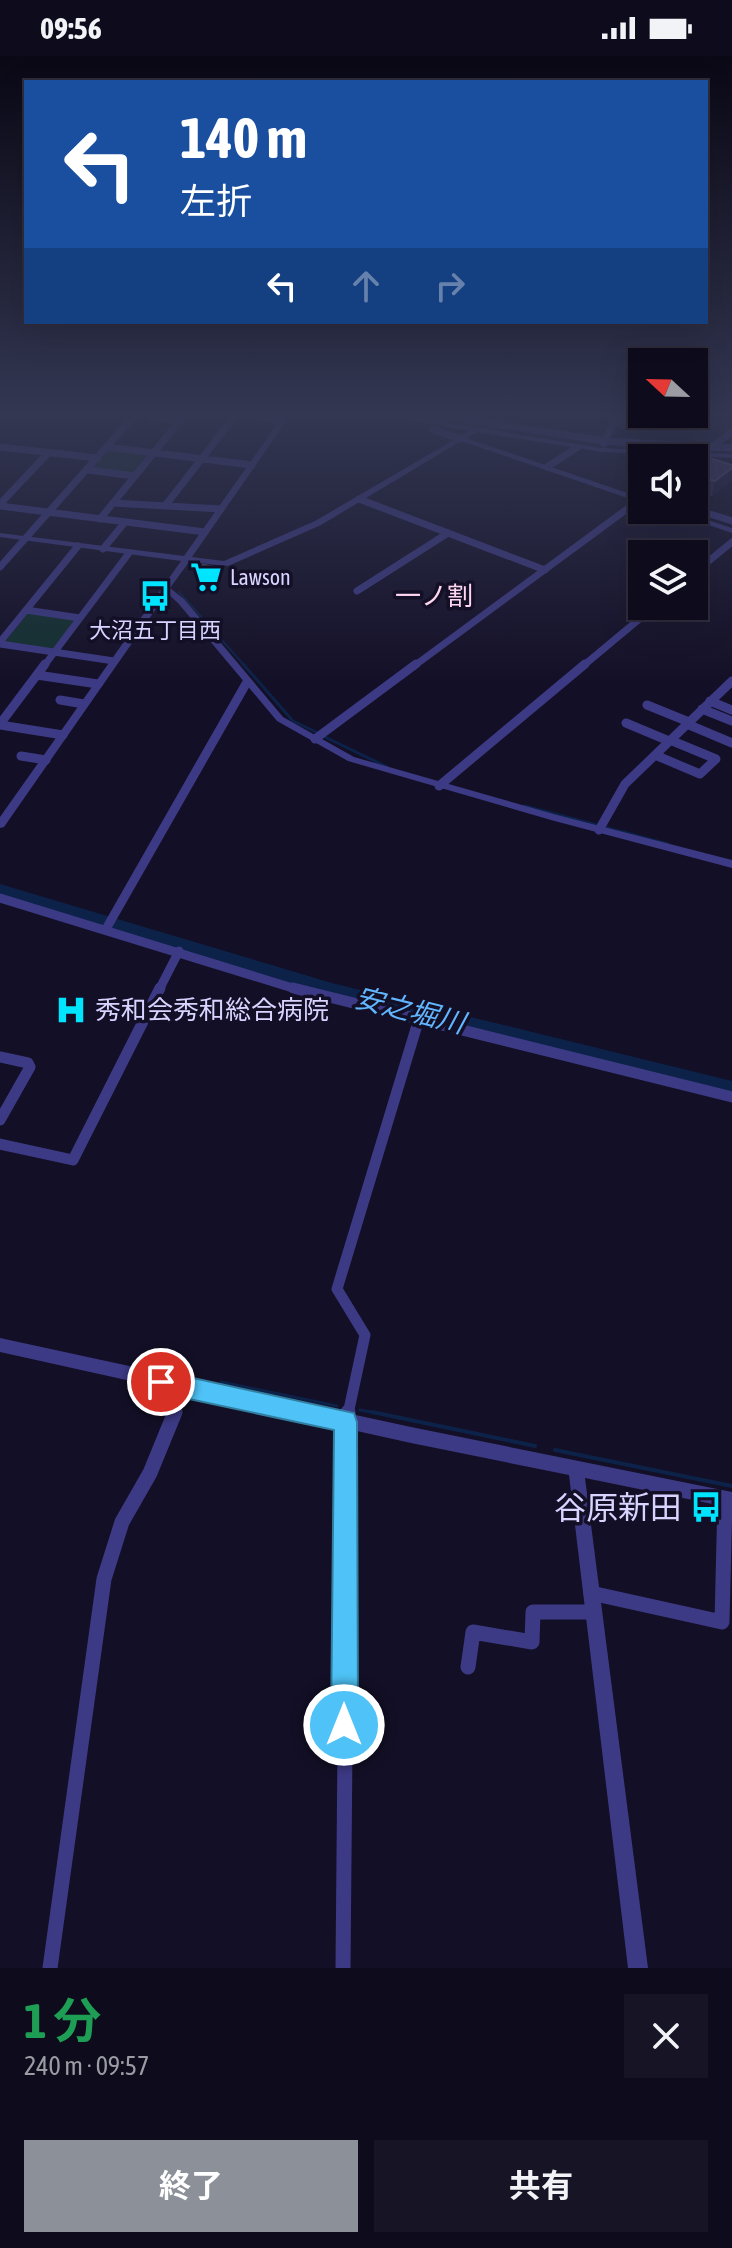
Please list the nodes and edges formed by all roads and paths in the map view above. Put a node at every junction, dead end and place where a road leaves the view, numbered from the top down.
1 (9, 506) edge
2 (54, 506) edge
3 (110, 506) edge
4 (169, 506) edge
5 (223, 506) edge
6 (347, 506) edge
7 (378, 506) edge
8 (221, 509) junction
9 (628, 509) edge
10 (49, 512) junction
11 (710, 514) dead end
12 (100, 519) junction
13 (732, 521) edge
14 (125, 522) junction
15 (708, 523) edge
16 (732, 531) edge
17 (205, 532) junction
18 (448, 533) junction
19 (0, 535) edge
20 (25, 539) junction
21 (732, 542) edge
22 (78, 546) junction
23 (103, 549) junction
24 (129, 553) junction
25 (184, 561) junction
26 (708, 562) edge
27 (0, 567) edge
28 (545, 570) junction
29 (165, 588) junction
30 (357, 591) dead end
31 (26, 610) junction
32 (80, 618) junction
33 (638, 620) edge
34 (0, 643) edge
35 (54, 652) junction
36 (114, 661) junction
37 (37, 675) junction
38 (732, 681) edge
39 (247, 682) junction
40 (98, 684) junction
41 (720, 692) junction
42 (732, 696) edge
43 (60, 700) dead end
44 (710, 701) junction
45 (84, 704) junction
46 (647, 705) dead end
47 (702, 709) junction
48 (732, 710) edge
49 (732, 721) edge
50 (626, 723) dead end
51 (688, 723) junction
52 (0, 725) edge
53 (63, 735) junction
54 (315, 739) junction
55 (670, 740) junction
56 (732, 743) edge
57 (655, 755) junction
58 (21, 756) dead end
59 (46, 760) junction
60 (439, 786) junction
61 (0, 825) edge
62 (599, 830) junction
63 (732, 864) edge
64 (0, 898) edge
65 (106, 929) junction
66 (179, 951) junction
67 (418, 1022) junction
68 (0, 1057) edge
69 (732, 1097) edge
70 (0, 1120) edge
71 (0, 1144) edge
72 (0, 1345) edge
73 (185, 1387) junction
74 (346, 1422) junction
75 (576, 1470) junction
76 (728, 1499) edge
77 (591, 1593) junction
78 (594, 1612) junction
79 (468, 1667) dead end
80 (50, 1968) edge
81 (343, 1968) edge
82 (638, 1968) edge

1 - 10 street
2 - 10 street
3 - 12 street
4 - 8 street
5 - 8 street
6 - 25 street
7 - 18 street
8 - 17 street
9 - 28 street
10 - 12 street
10 - 20 street
11 - 13 street
12 - 14 street
14 - 17 street
14 - 23 street
15 - 16 street
17 - 25 street
18 - 28 street
18 - 30 street
19 - 20 street
20 - 22 street
20 - 27 street
21 - 26 street
22 - 23 street
22 - 31 street
23 - 24 street
24 - 25 street
24 - 32 street
25 - 29 street
28 - 54 street
29 - 36 street
29 - 39 street
31 - 32 street
31 - 34 street
32 - 35 street
33 - 60 street
34 - 35 street
35 - 36 street
35 - 37 street
36 - 40 street
37 - 40 street
37 - 52 street
38 - 41 street
39 - 54 street
39 - 65 street
40 - 45 street
41 - 42 street
41 - 44 street
43 - 45 street
44 - 47 street
44 - 48 street
45 - 53 street
46 - 51 street
47 - 49 street
47 - 51 street
50 - 55 street
51 - 55 street
51 - 56 street
52 - 53 street
53 - 59 street
54 - 60 street
55 - 57 street
55 - 57 street
57 - 62 street
58 - 59 street
59 - 61 street
60 - 62 street
62 - 63 street
64 - 65 street
65 - 66 street
66 - 67 street
66 - 71 street
67 - 69 street
67 - 74 street
68 - 70 street
72 - 73 street
73 - 74 street
73 - 80 street
74 - 75 street
74 - 81 street
75 - 76 street
75 - 77 street
76 - 77 street
77 - 78 street
78 - 79 street
78 - 82 street

